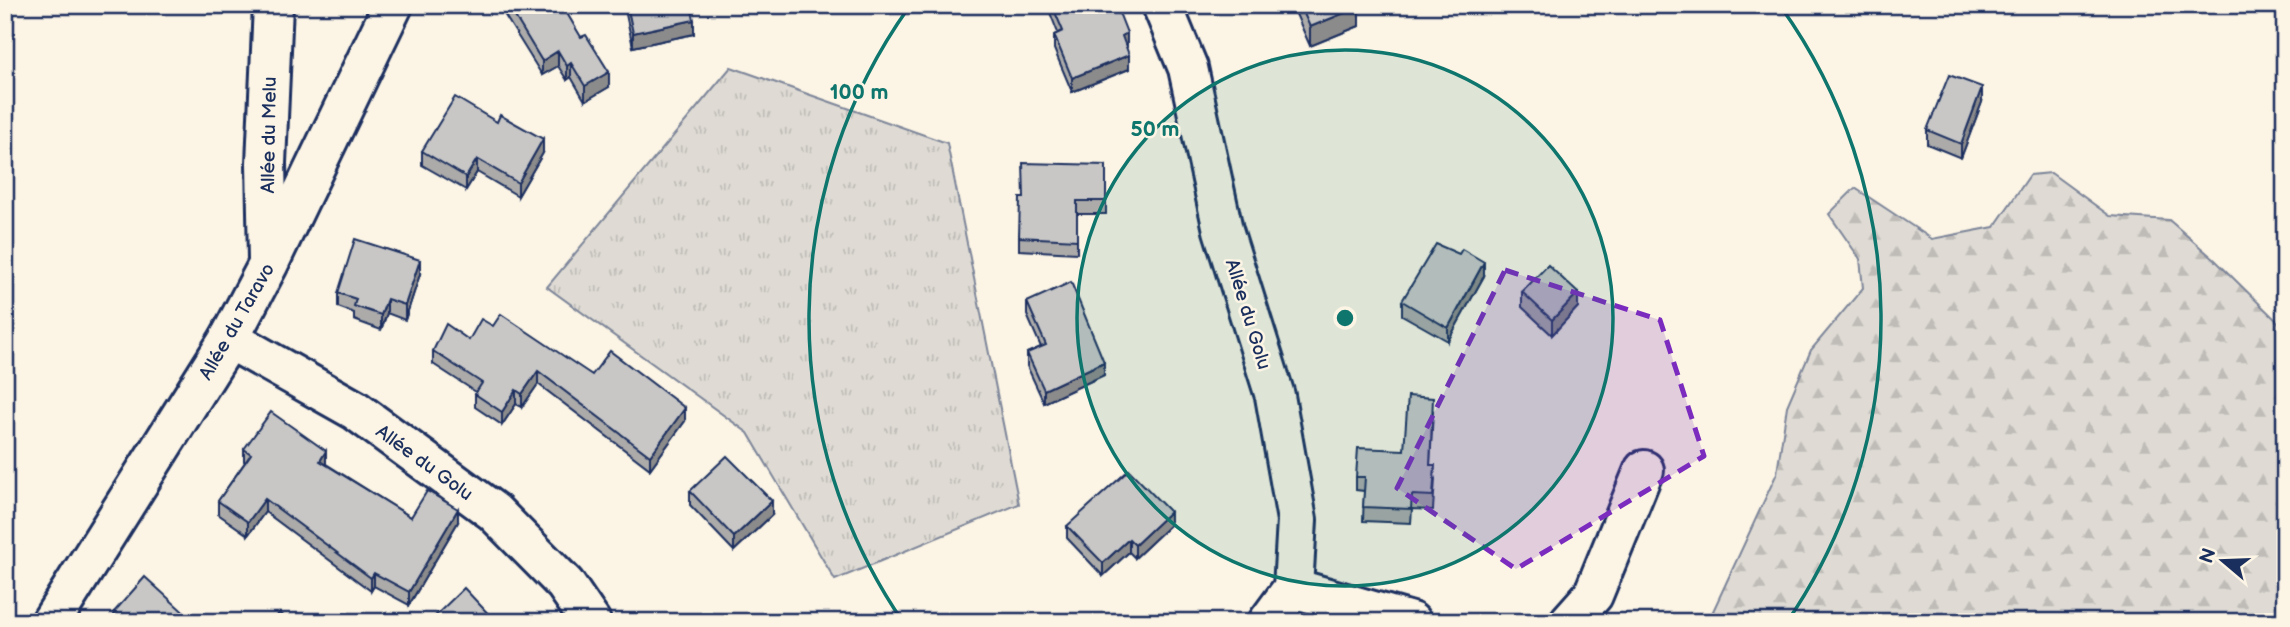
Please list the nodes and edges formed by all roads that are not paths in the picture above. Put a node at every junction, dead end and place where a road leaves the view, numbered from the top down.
1 (273, 5) edge
2 (393, 5) edge
3 (1163, 5) edge
4 (268, 265) junction
5 (229, 339) junction
6 (1644, 470) dead end
7 (1293, 588) junction
8 (52, 621) edge
9 (591, 622) edge
10 (1268, 622) edge
11 (1411, 622) edge
12 (1569, 622) edge

1 - 4 street, Allée du Melu
2 - 4 street, Allée du Taravo
3 - 7 street, Allée du Golu
4 - 5 street, Allée du Taravo
5 - 8 street, Allée du Taravo
5 - 9 street, Allée du Golu
6 - 12 street
7 - 10 street
7 - 11 street

